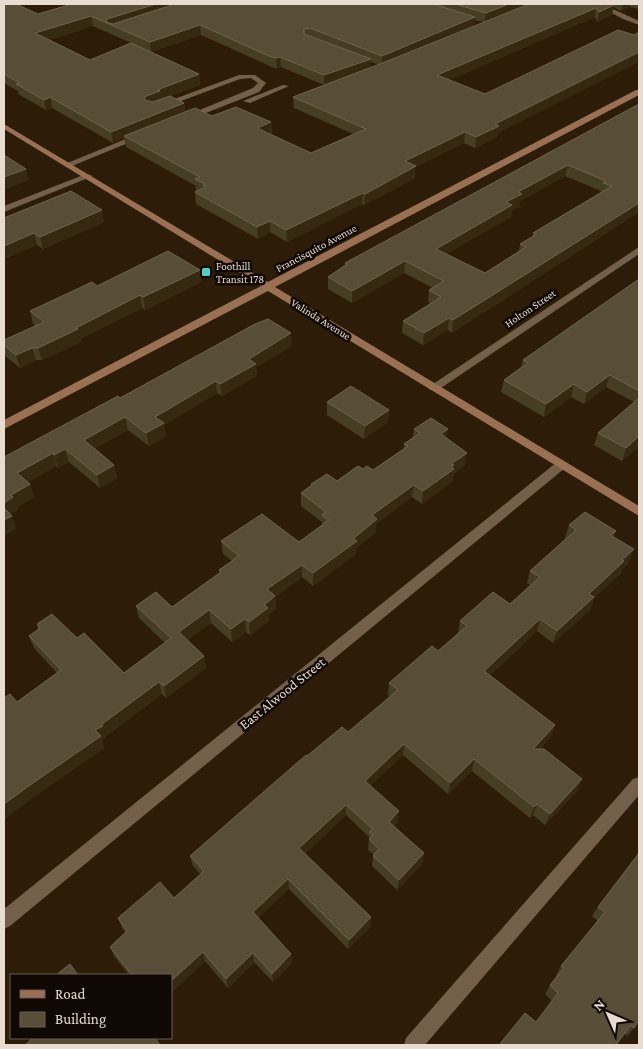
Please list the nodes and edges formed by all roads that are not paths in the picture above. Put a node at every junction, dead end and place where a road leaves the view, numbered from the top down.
1 (598, 4) edge
2 (639, 23) edge
3 (284, 86) dead end
4 (639, 92) edge
5 (151, 109) edge
6 (4, 126) edge
7 (146, 137) edge
8 (72, 166) junction
9 (89, 176) junction
10 (4, 209) edge
11 (639, 250) edge
12 (268, 286) junction
13 (434, 388) junction
14 (4, 425) edge
15 (561, 465) junction
16 (639, 512) edge
17 (639, 784) edge
18 (4, 920) edge
19 (413, 1045) edge

1 - 2 street
3 - 5 street
4 - 12 street, Francisquito Avenue
6 - 8 street, Valinda Avenue
7 - 8 street
8 - 9 street, Valinda Avenue
9 - 10 street
9 - 12 street, Valinda Avenue
11 - 13 street, Holton Street
12 - 13 street, Valinda Avenue
12 - 14 street, Francisquito Avenue
13 - 15 street, Valinda Avenue
15 - 16 street, Valinda Avenue
15 - 18 street, East Alwood Street
17 - 19 street

